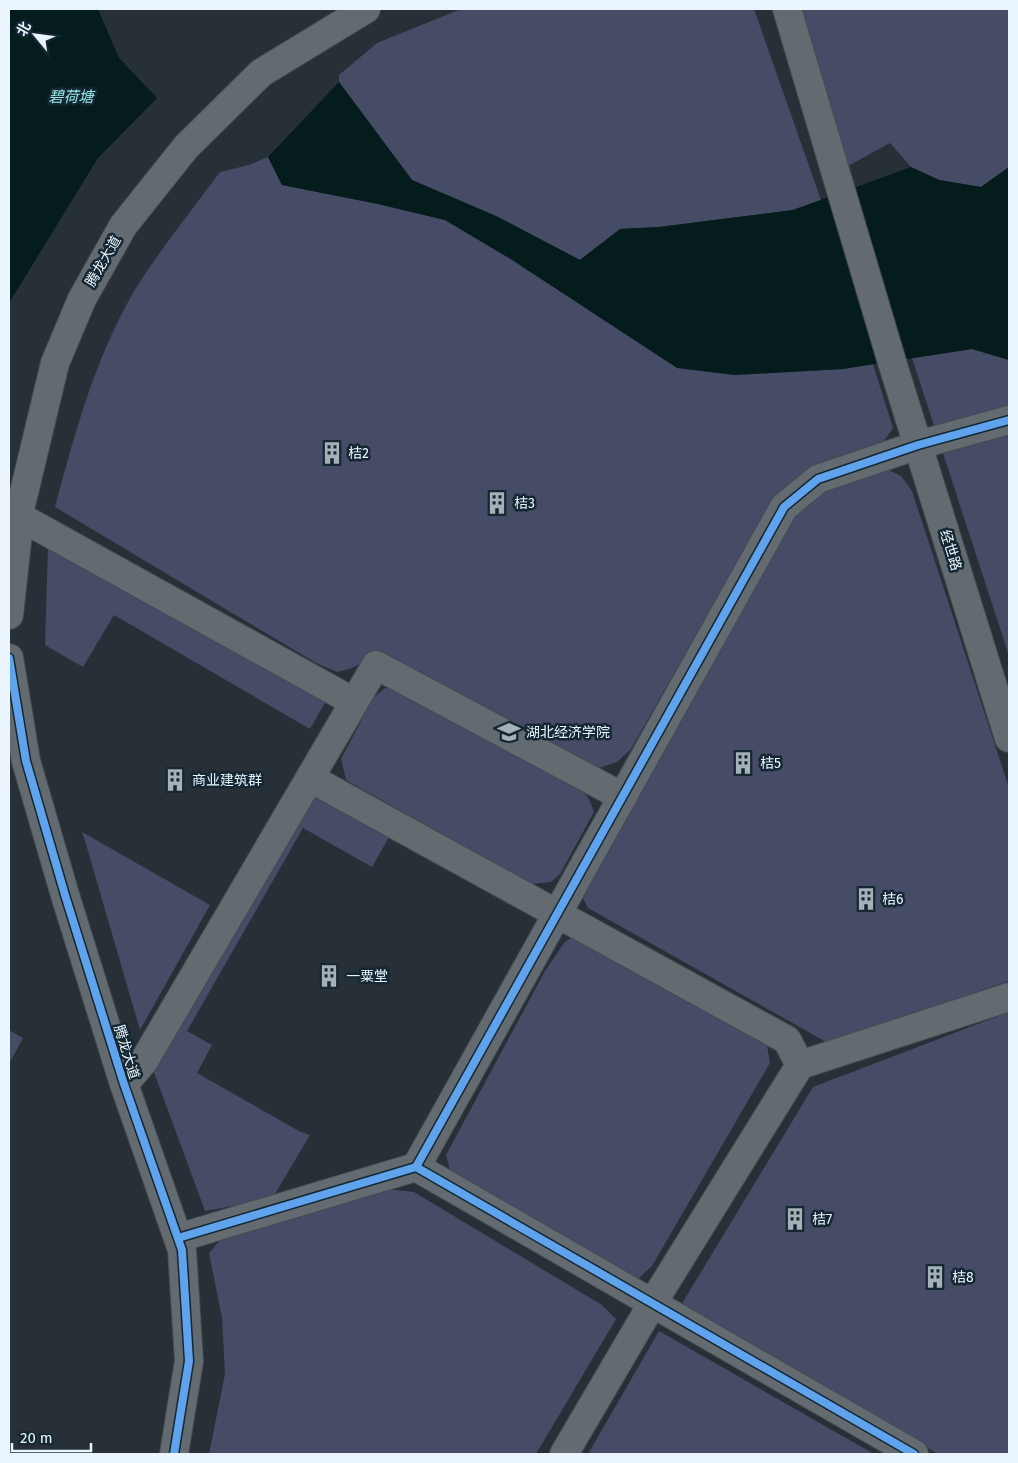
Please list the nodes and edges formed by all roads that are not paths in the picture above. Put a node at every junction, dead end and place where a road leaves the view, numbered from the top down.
1 (366, 9) edge
2 (787, 9) edge
3 (1009, 420) edge
4 (918, 445) junction
5 (20, 516) junction
6 (9, 615) edge
7 (9, 658) edge
8 (354, 702) junction
9 (1009, 738) edge
10 (310, 778) junction
11 (623, 797) junction
12 (557, 915) junction
13 (1009, 996) edge
14 (800, 1065) junction
15 (124, 1084) junction
16 (416, 1166) junction
17 (178, 1238) junction
18 (652, 1304) junction
19 (174, 1454) edge
20 (564, 1454) edge
21 (914, 1454) edge

1 - 5 street, 腾龙大道
2 - 4 street, 经世路
3 - 4 street
4 - 9 street, 经世路
4 - 11 street
5 - 6 street, 腾龙大道
5 - 8 street
7 - 15 street, 腾龙大道
8 - 10 street
8 - 11 street
10 - 12 street
10 - 15 street
11 - 12 street
12 - 14 street
12 - 16 street
13 - 14 street
14 - 18 street
15 - 17 street, 腾龙大道
16 - 17 street
16 - 18 street
17 - 19 street, 腾龙大道
18 - 20 street
18 - 21 street

